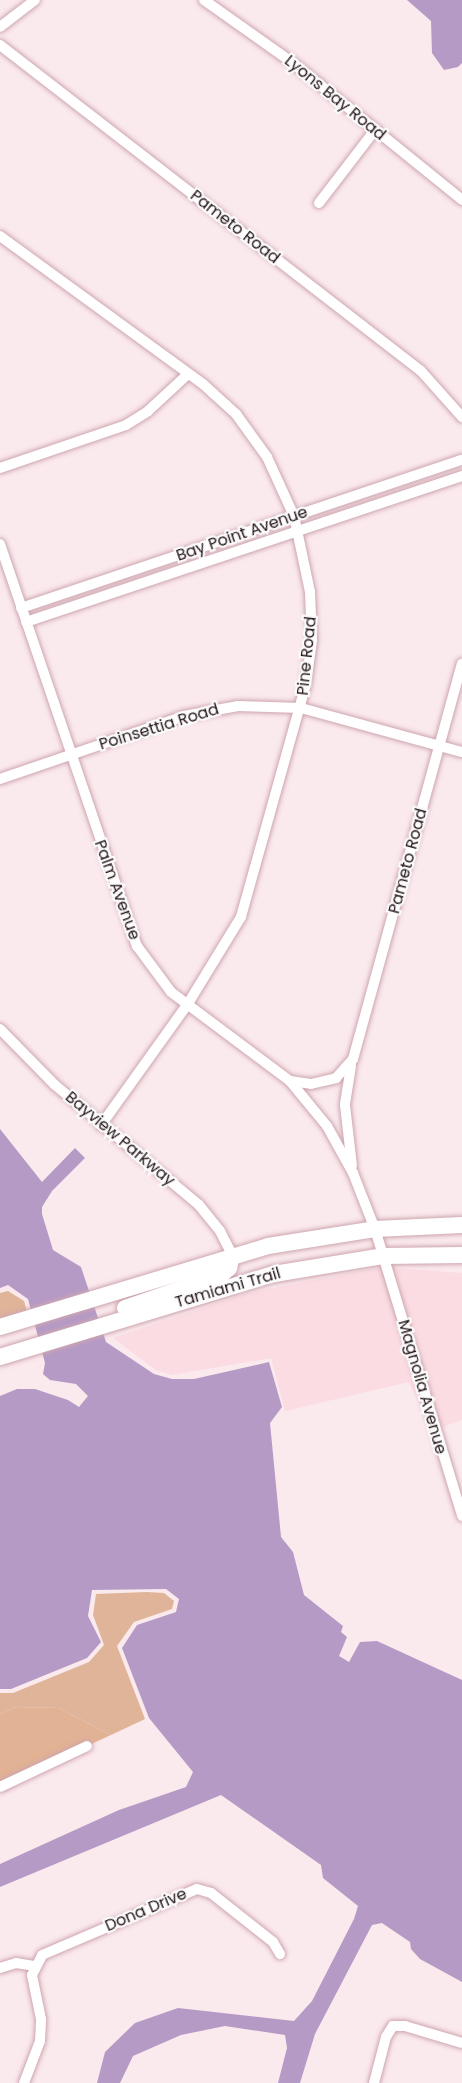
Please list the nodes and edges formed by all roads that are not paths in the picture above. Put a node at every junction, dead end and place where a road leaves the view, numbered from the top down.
1 (35, 0) edge
2 (204, 0) edge
3 (0, 27) edge
4 (0, 45) edge
5 (375, 130) junction
6 (462, 200) edge
7 (319, 203) dead end
8 (0, 236) edge
9 (188, 374) junction
10 (462, 417) edge
11 (462, 460) edge
12 (0, 468) edge
13 (462, 476) edge
14 (294, 516) junction
15 (299, 529) junction
16 (0, 544) edge
17 (21, 608) junction
18 (26, 622) junction
19 (462, 664) edge
20 (301, 708) junction
21 (439, 746) junction
22 (462, 752) edge
23 (70, 755) junction
24 (0, 779) edge
25 (187, 1005) junction
26 (0, 1029) edge
27 (353, 1059) junction
28 (290, 1081) junction
29 (101, 1125) junction
30 (353, 1173) junction
31 (462, 1225) edge
32 (375, 1228) junction
33 (232, 1255) junction
34 (462, 1255) edge
35 (384, 1256) junction
36 (103, 1324) junction
37 (0, 1328) edge
38 (0, 1358) edge
39 (462, 1516) edge
40 (87, 1746) dead end
41 (0, 1787) edge
42 (280, 1954) dead end
43 (34, 1966) junction
44 (0, 1968) edge
45 (462, 2043) edge
46 (24, 2083) edge
47 (374, 2083) edge

1 - 3 street
2 - 5 street, Lyons Bay Road
4 - 10 street, Pameto Road
5 - 6 street, Lyons Bay Road
5 - 7 street
8 - 9 street, Pine Road
9 - 12 street
9 - 14 street, Pine Road
11 - 14 street, Bay Point Avenue
13 - 15 street, Bay Point Avenue
14 - 15 street, Pine Road
14 - 17 street, Bay Point Avenue
15 - 18 street, Bay Point Avenue
15 - 20 street, Pine Road
16 - 17 street, Palm Avenue
17 - 18 street, Palm Avenue
18 - 23 street, Palm Avenue
19 - 21 street, Pameto Road
20 - 21 street, Poinsettia Road
20 - 23 street, Poinsettia Road
20 - 25 street, Pine Road
21 - 22 street, Poinsettia Road
21 - 27 street, Pameto Road
23 - 24 street, Poinsettia Road
23 - 25 street, Palm Avenue
25 - 28 street, Palm Avenue
25 - 29 street, Pine Road
26 - 29 street, Bayview Parkway
27 - 28 street
27 - 30 street, Pameto Road
28 - 30 street, Palm Avenue
29 - 33 street, Bayview Parkway
30 - 32 street, Palm Avenue
31 - 32 main road, Tamiami Trail
32 - 33 main road, Tamiami Trail
32 - 35 street, Magnolia Avenue
33 - 36 main road
33 - 37 main road, Tamiami Trail
34 - 35 main road, Tamiami Trail
35 - 36 main road, Tamiami Trail
35 - 39 street, Magnolia Avenue
36 - 38 main road, Tamiami Trail
40 - 41 street
42 - 43 street, Dona Drive
43 - 44 street
43 - 46 street
45 - 47 street

